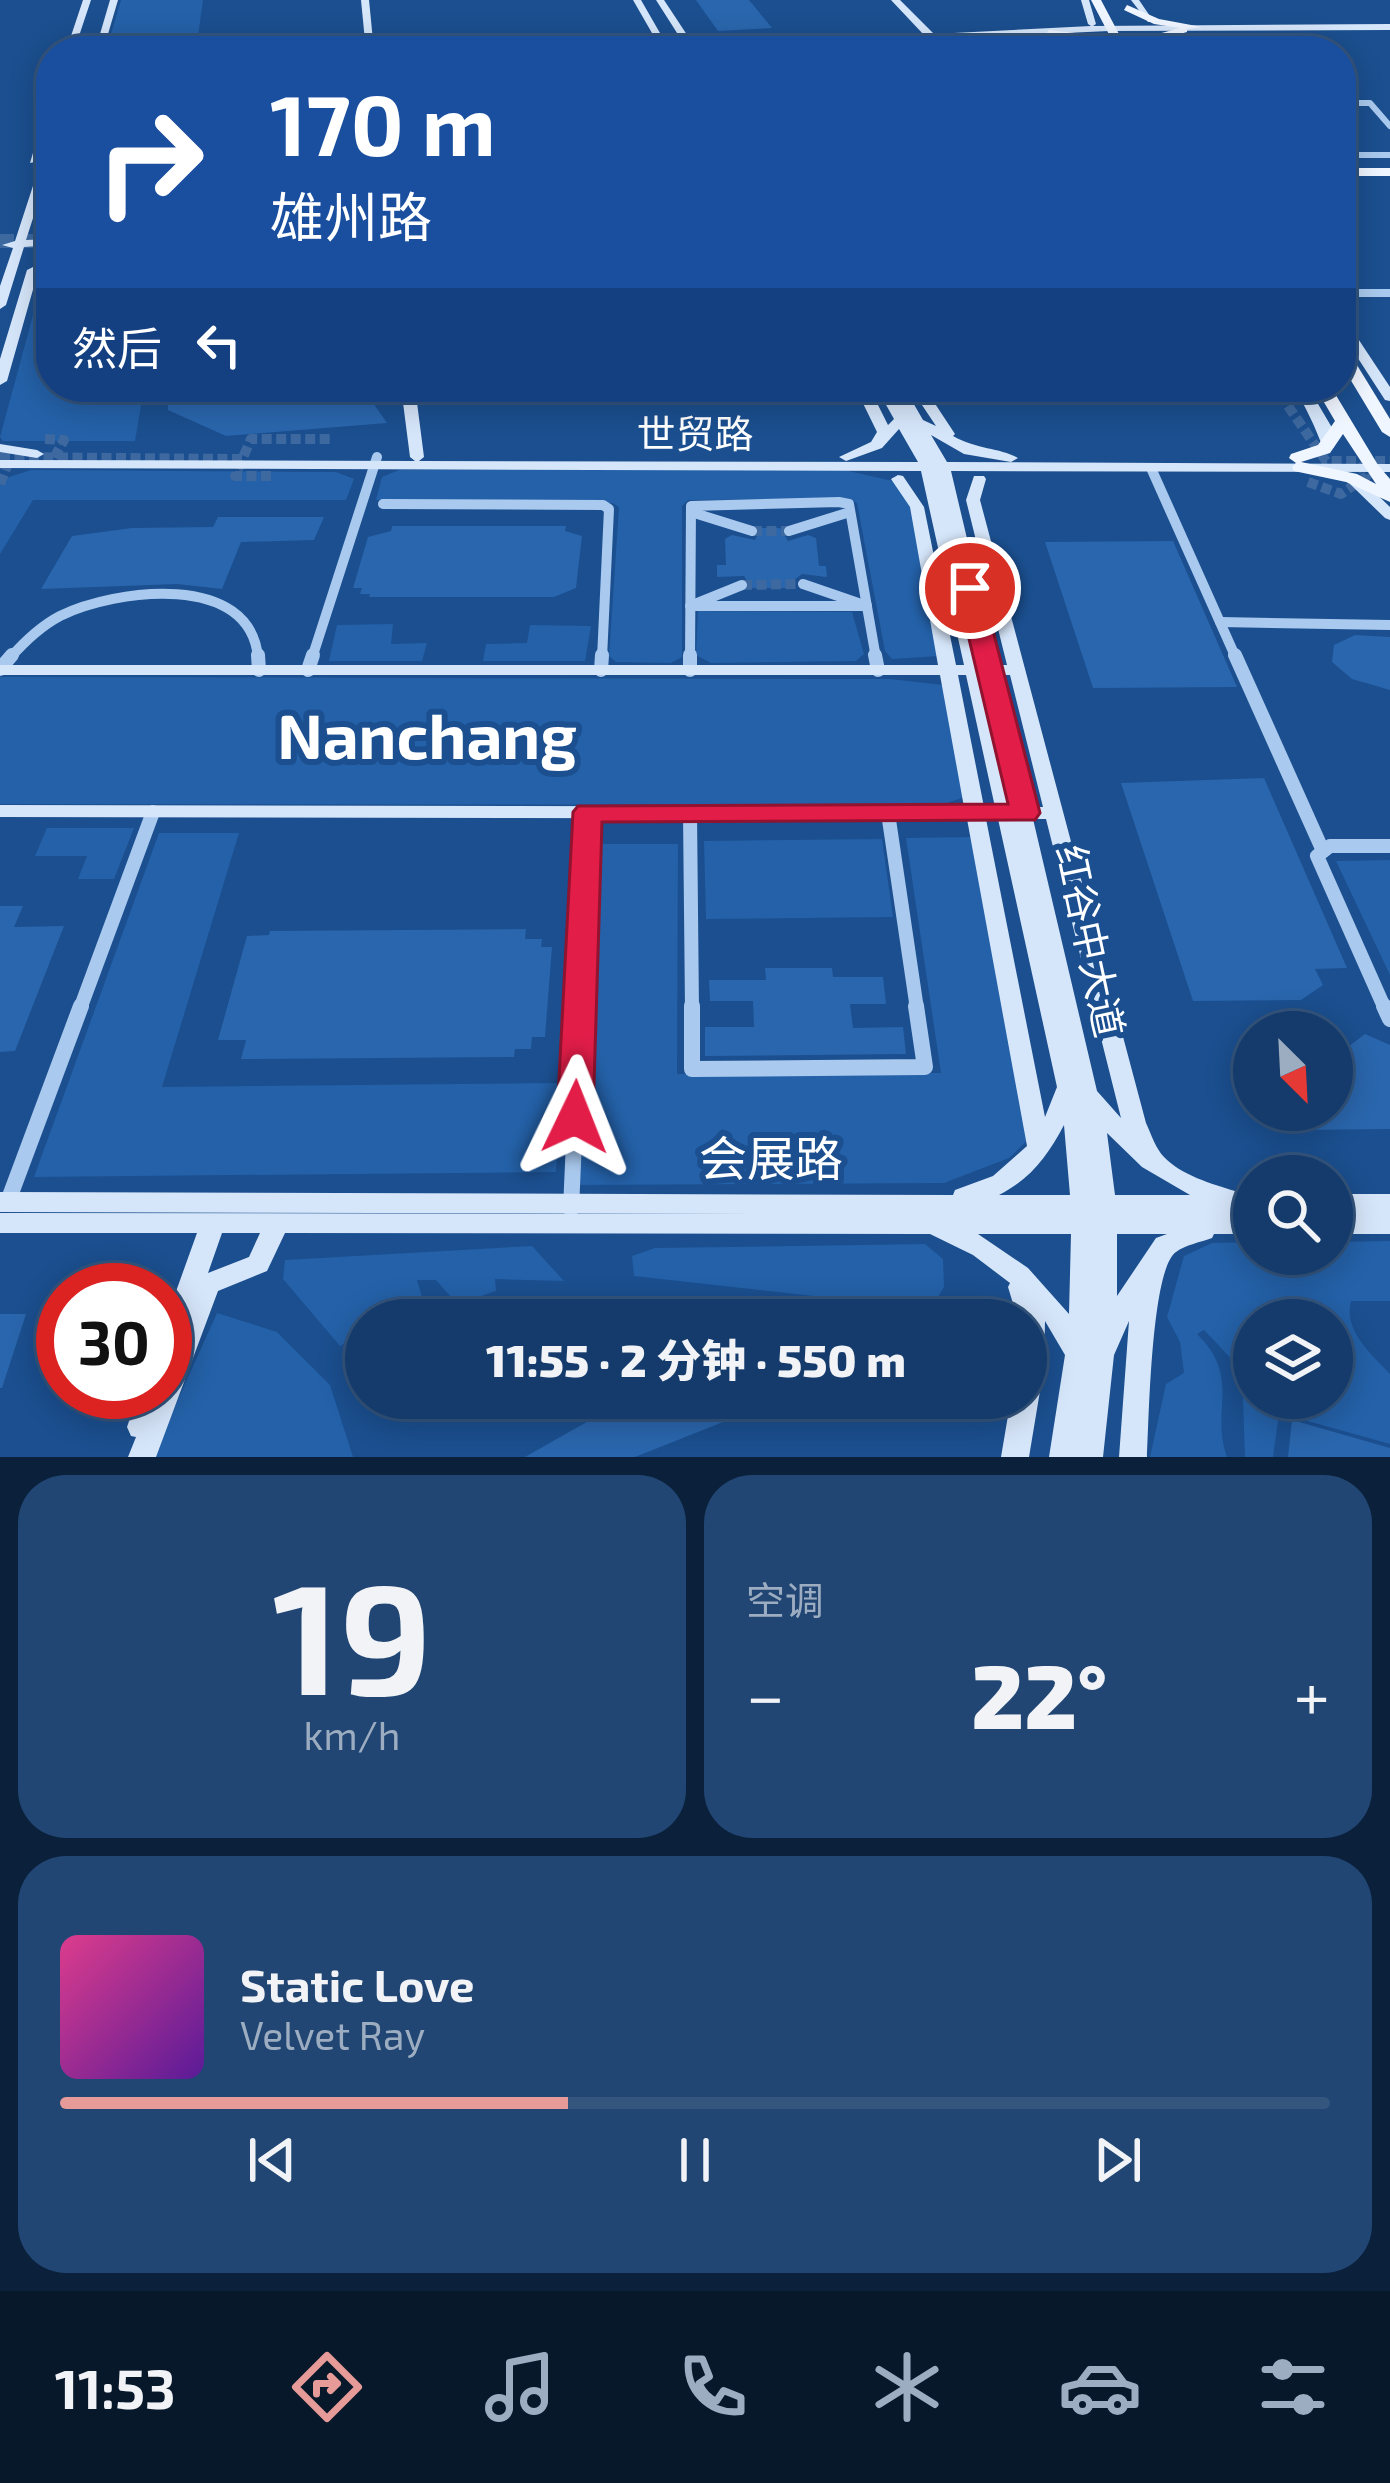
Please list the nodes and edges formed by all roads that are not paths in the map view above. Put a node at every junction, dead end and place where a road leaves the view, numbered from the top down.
1 (87, 0) edge
2 (98, 0) edge
3 (114, 0) edge
4 (365, 0) edge
5 (637, 0) edge
6 (650, 0) edge
7 (660, 0) edge
8 (671, 0) edge
9 (895, 0) edge
10 (1085, 0) edge
11 (1096, 0) edge
12 (1129, 3) edge
13 (1102, 14) junction
14 (1199, 28) junction
15 (1390, 28) edge
16 (1110, 29) junction
17 (1137, 29) junction
18 (1069, 30) junction
19 (1092, 31) junction
20 (675, 33) junction
21 (1048, 33) junction
22 (75, 36) edge
23 (86, 36) edge
24 (103, 36) edge
25 (369, 36) edge
26 (658, 36) edge
27 (672, 36) edge
28 (676, 36) edge
29 (678, 36) edge
30 (682, 36) edge
31 (698, 36) edge
32 (930, 36) edge
33 (966, 36) edge
34 (978, 36) edge
35 (1097, 36) edge
36 (1100, 36) edge
37 (1114, 36) edge
38 (1141, 36) edge
39 (1162, 36) edge
40 (1356, 103) edge
41 (1390, 126) edge
42 (1356, 155) edge
43 (1390, 155) edge
44 (36, 160) edge
45 (1356, 173) edge
46 (1356, 173) edge
47 (1390, 175) edge
48 (36, 184) edge
49 (9, 252) edge
50 (36, 268) edge
51 (1356, 293) edge
52 (1390, 293) edge
53 (0, 304) edge
54 (1356, 345) edge
55 (1356, 376) edge
56 (0, 381) edge
57 (1390, 397) edge
58 (411, 402) edge
59 (869, 402) edge
60 (895, 402) edge
61 (902, 402) edge
62 (921, 402) edge
63 (1310, 402) edge
64 (1332, 402) edge
65 (909, 420) junction
66 (1343, 421) junction
67 (1390, 432) edge
68 (877, 445) junction
69 (1328, 445) junction
70 (0, 456) edge
71 (417, 457) junction
72 (1390, 458) edge
73 (48, 460) junction
74 (938, 460) junction
75 (375, 462) junction
76 (848, 463) junction
77 (1009, 463) junction
78 (1299, 463) junction
79 (1376, 465) edge
80 (1151, 468) junction
81 (0, 474) edge
82 (1351, 478) junction
83 (898, 479) junction
84 (979, 479) junction
85 (1390, 493) edge
86 (383, 504) dead end
87 (691, 512) junction
88 (850, 512) junction
89 (945, 512) junction
90 (1390, 515) edge
91 (752, 531) tunnel mouth
92 (789, 531) tunnel mouth
93 (803, 584) tunnel mouth
94 (742, 585) tunnel mouth
95 (690, 606) junction
96 (866, 606) junction
97 (1220, 622) junction
98 (1390, 625) edge
99 (0, 669) edge
100 (259, 670) junction
101 (308, 670) junction
102 (601, 670) junction
103 (690, 670) junction
104 (878, 670) junction
105 (950, 670) junction
106 (981, 670) junction
107 (1017, 670) junction
108 (0, 812) edge
109 (153, 812) junction
110 (588, 812) junction
111 (690, 813) junction
112 (888, 813) junction
113 (978, 813) junction
114 (1016, 813) junction
115 (1054, 813) junction
116 (1390, 846) edge
117 (1326, 848) junction
118 (1390, 1019) edge
119 (1076, 1086) junction
120 (1039, 1149) junction
121 (1155, 1163) junction
122 (1233, 1199) edge
123 (1353, 1204) edge
124 (1390, 1204) edge
125 (1233, 1205) edge
126 (2, 1213) edge
127 (571, 1213) junction
128 (926, 1214) junction
129 (1095, 1214) junction
130 (213, 1223) junction
131 (277, 1223) junction
132 (1233, 1223) edge
133 (1353, 1224) edge
134 (1390, 1225) edge
135 (1233, 1226) edge
136 (1153, 1264) junction
137 (1014, 1272) junction
138 (192, 1282) edge
139 (1028, 1299) edge
140 (1088, 1357) junction
141 (143, 1419) edge
142 (1022, 1419) edge
143 (130, 1457) edge
144 (142, 1457) edge
145 (1015, 1457) edge
146 (1063, 1457) edge
147 (1089, 1457) edge
148 (1133, 1457) edge

1 - 22 main road
2 - 23 main road
3 - 24 main road
4 - 25 main road
5 - 26 main road
6 - 20 main road
7 - 20 main road
8 - 31 main road
9 - 32 main road
10 - 19 main road
11 - 13 main road
12 - 14 main road
12 - 17 main road
13 - 16 main road
13 - 19 main road
14 - 15 main road
14 - 17 main road
14 - 39 main road
16 - 17 main road
16 - 18 main road
16 - 21 main road
16 - 37 main road
17 - 38 main road
18 - 19 main road
18 - 33 main road
19 - 21 main road
19 - 35 main road
19 - 36 main road
20 - 27 main road
20 - 28 main road
20 - 29 main road
20 - 30 main road
21 - 34 main road
40 - 41 street
42 - 43 street
44 - 49 main road
45 - 47 main road
46 - 47 main road
48 - 49 main road
49 - 53 main road
50 - 56 main road
51 - 52 street
54 - 57 main road
55 - 67 main road
58 - 71 main road
59 - 68 main road
60 - 65 main road, 红谷中大道
61 - 65 main road, 红谷中大道
62 - 74 main road
63 - 69 main road
64 - 66 main road
65 - 68 main road
65 - 74 main road, 红谷中大道
65 - 74 main road
66 - 69 main road
66 - 79 main road
68 - 76 main road
69 - 78 main road
70 - 73 main road, 世贸路
71 - 75 main road, 世贸路
71 - 76 main road, 世贸路
72 - 79 main road, 世贸路
73 - 75 main road, 世贸路
73 - 81 main road
74 - 76 main road, 世贸路
74 - 77 main road, 世贸路
74 - 77 main road
74 - 89 main road, 红谷中大道
75 - 76 main road, 世贸路
75 - 101 street
76 - 83 main road
77 - 78 main road, 世贸路
77 - 80 main road, 世贸路
77 - 84 main road
78 - 79 main road, 世贸路
78 - 80 main road, 世贸路
78 - 82 main road
79 - 85 main road
80 - 97 street
82 - 85 main road
82 - 90 main road
83 - 89 main road
83 - 105 main road
84 - 89 main road
84 - 107 main road
86 - 102 street
87 - 88 street
87 - 91 street
87 - 95 street
88 - 92 street
88 - 96 street
89 - 106 main road, 红谷中大道
93 - 96 street
94 - 95 street
95 - 96 street
95 - 103 street
96 - 104 street
97 - 98 street
97 - 117 street
99 - 100 main road
99 - 100 street
100 - 101 main road
101 - 102 main road
102 - 103 main road
103 - 104 main road
104 - 105 main road
105 - 106 main road
105 - 113 main road
106 - 107 main road
106 - 114 main road, 红谷中大道
107 - 115 main road
108 - 109 main road
109 - 110 main road
109 - 126 street
110 - 111 main road
110 - 127 street
111 - 112 main road
111 - 112 street
112 - 113 main road
113 - 114 main road
113 - 120 main road
114 - 115 main road
114 - 119 main road, 红谷中大道
115 - 121 main road
116 - 117 street
117 - 118 street
119 - 120 main road
119 - 121 main road
119 - 129 main road, 红谷中大道
120 - 128 main road
121 - 122 main road
123 - 124 main road
125 - 129 main road, 会展路
126 - 127 main road, 会展路
126 - 130 main road, 会展路
127 - 128 main road, 会展路
127 - 131 main road, 会展路
128 - 129 main road, 会展路
128 - 137 main road
129 - 132 main road, 会展路
129 - 140 main road, 红谷中大道
130 - 131 main road, 会展路
130 - 138 main road
131 - 144 main road
133 - 134 main road
135 - 136 main road
136 - 140 main road
136 - 148 main road
137 - 139 main road
137 - 140 main road
140 - 146 main road, 红谷中大道
140 - 147 main road, 红谷中大道
141 - 143 main road
142 - 145 main road

